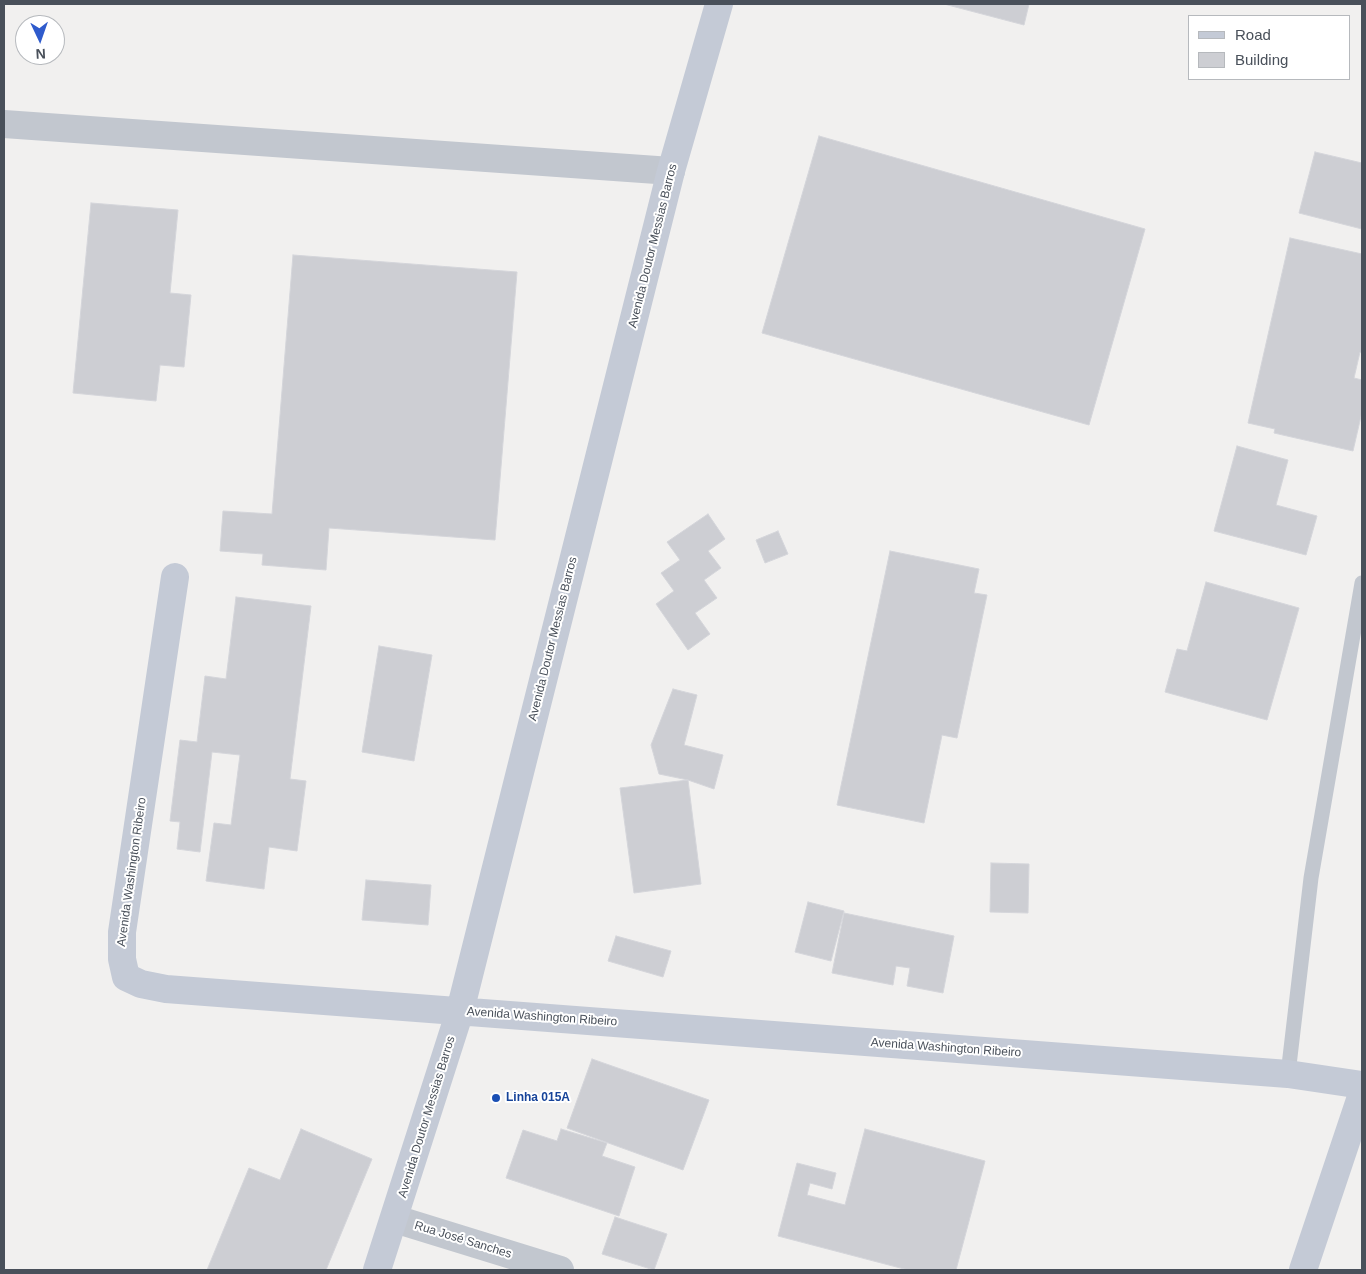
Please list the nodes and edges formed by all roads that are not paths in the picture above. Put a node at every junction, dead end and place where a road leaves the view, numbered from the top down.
1 (719, 4) edge
2 (4, 124) edge
3 (671, 171) junction
4 (176, 577) dead end
5 (1362, 582) edge
6 (460, 1011) junction
7 (1288, 1074) junction
8 (1362, 1085) edge
9 (1362, 1094) edge
10 (395, 1219) junction
11 (377, 1270) edge
12 (560, 1270) edge
13 (1303, 1270) edge

1 - 3 street, Avenida Doutor Messias Barros
2 - 3 street
3 - 6 street, Avenida Doutor Messias Barros
4 - 6 street, Avenida Washington Ribeiro
5 - 7 lane
6 - 7 street, Avenida Washington Ribeiro
6 - 10 street, Avenida Doutor Messias Barros
7 - 8 street, Avenida Washington Ribeiro
9 - 13 street
10 - 11 street, Avenida Doutor Messias Barros
10 - 12 street, Rua José Sanches

